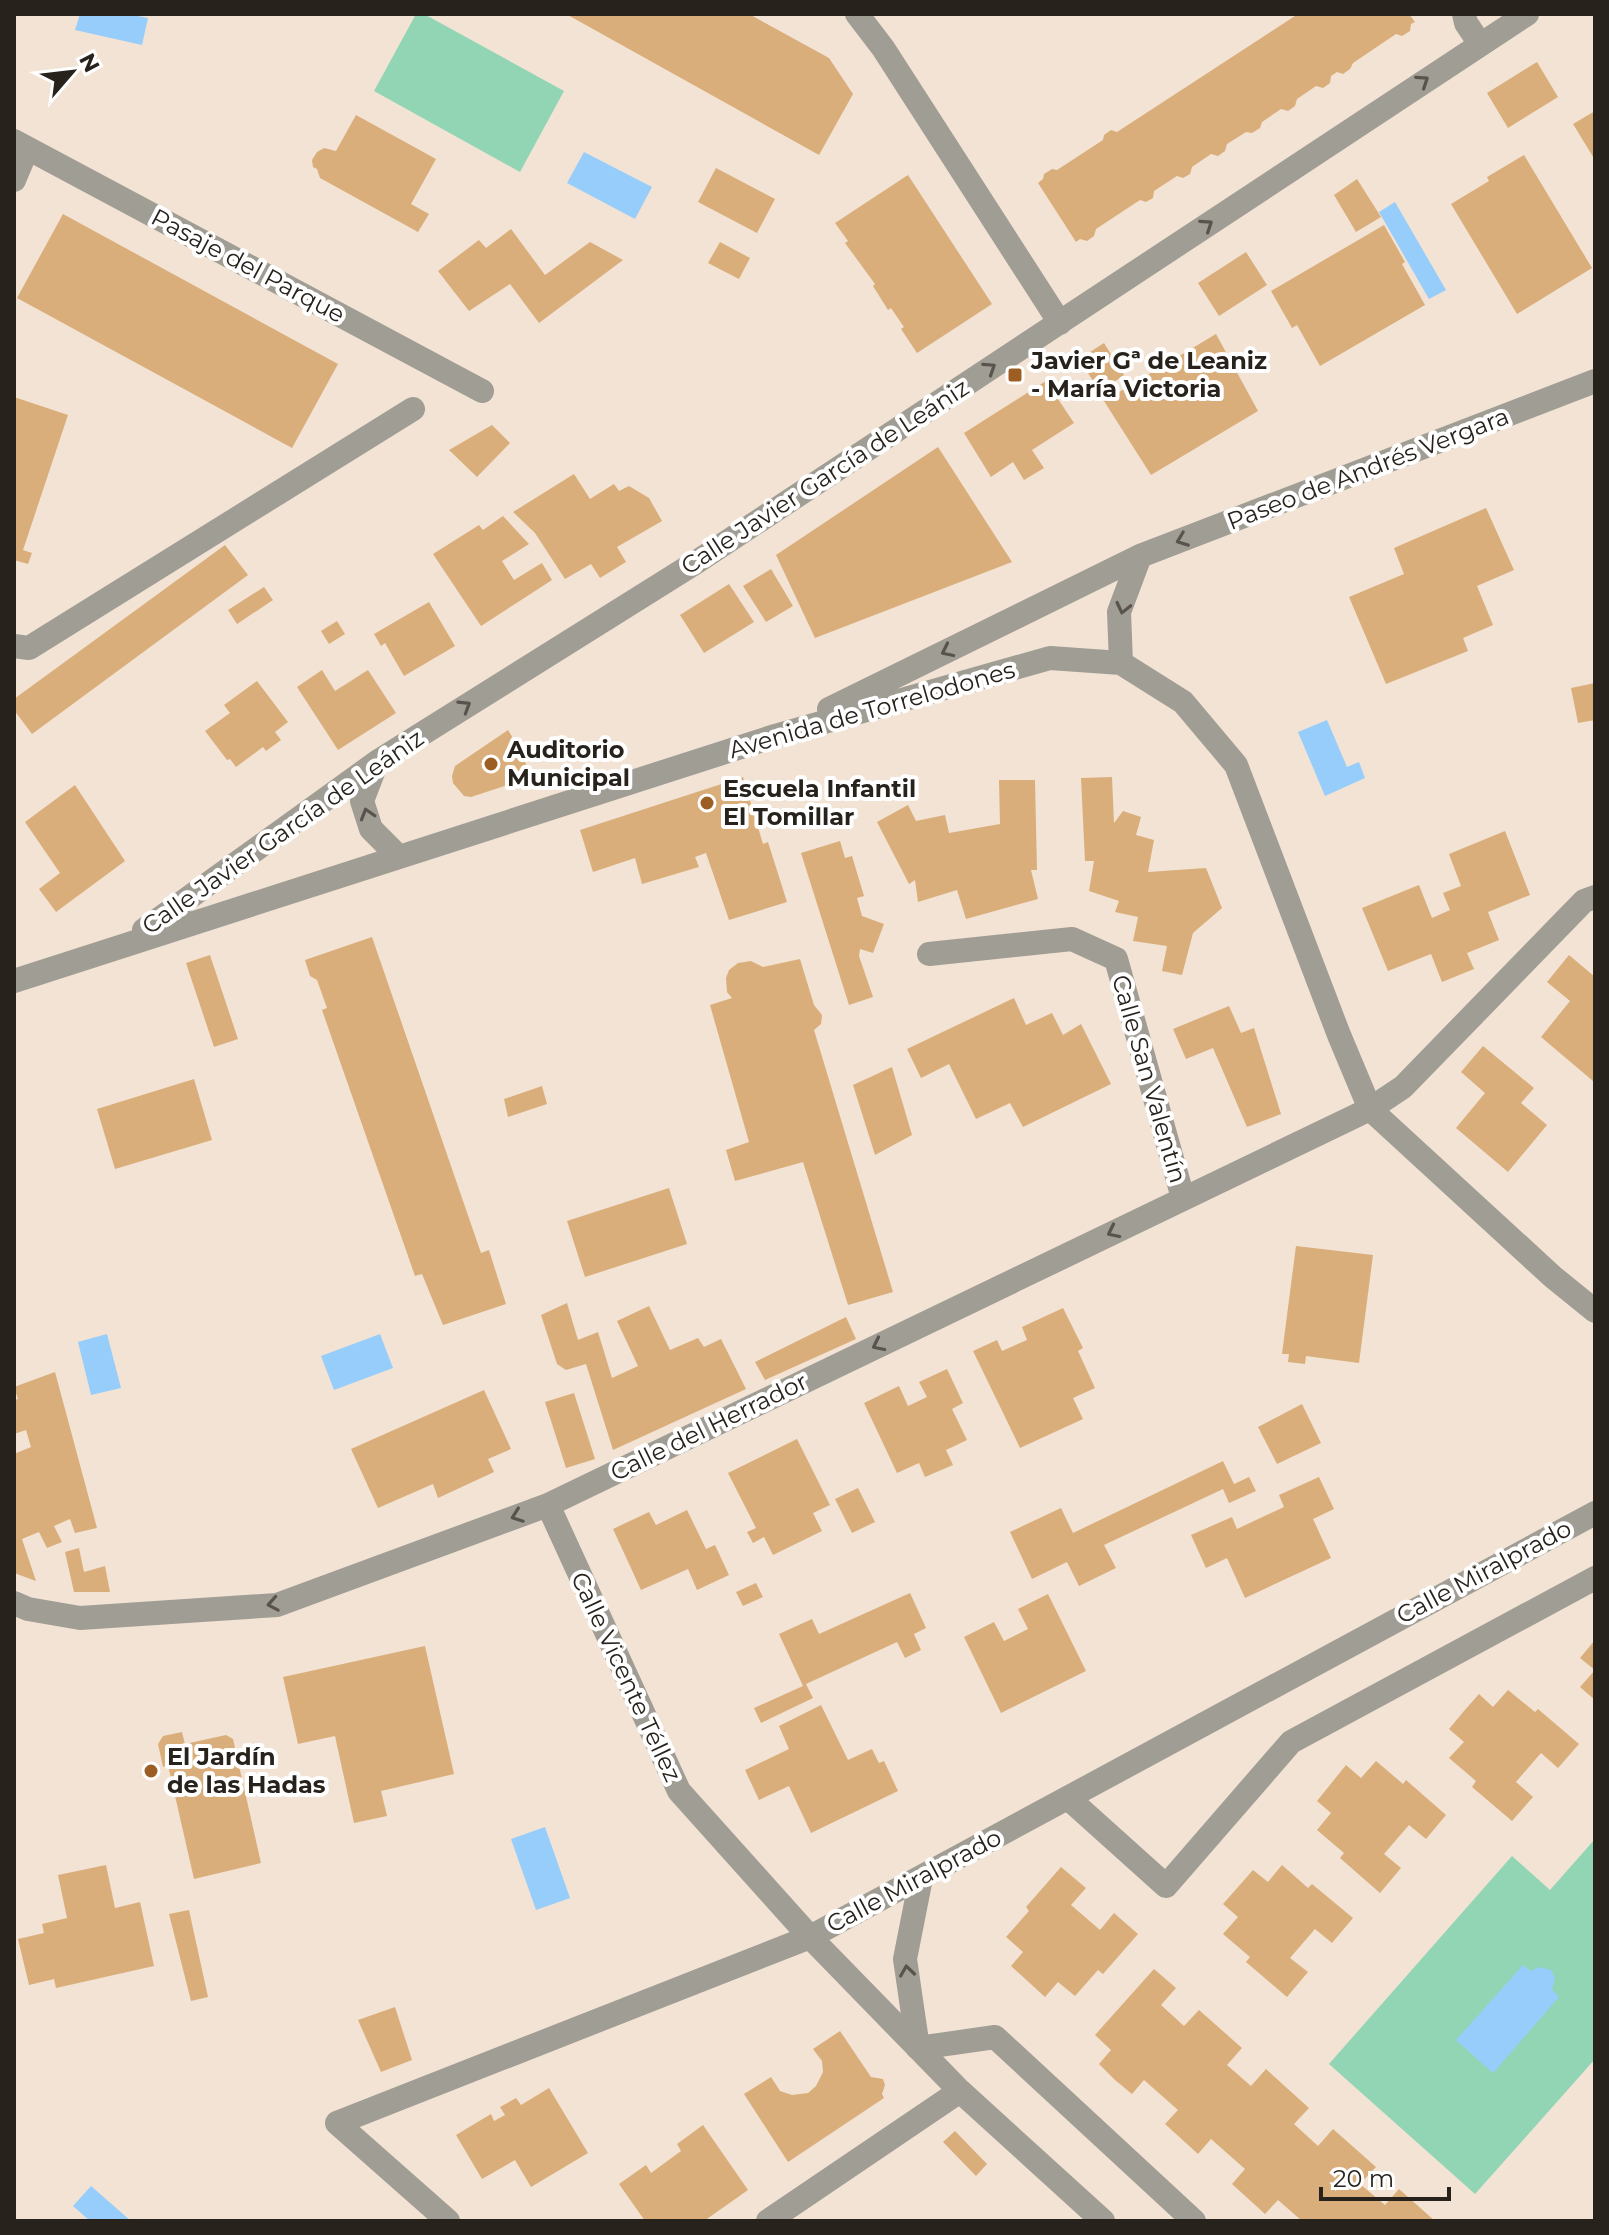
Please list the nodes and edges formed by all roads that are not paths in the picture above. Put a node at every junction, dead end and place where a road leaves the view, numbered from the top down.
1 (857, 14) edge
2 (1464, 14) edge
3 (1527, 14) edge
4 (1480, 44) junction
5 (20, 145) edge
6 (14, 180) edge
7 (1060, 323) junction
8 (1595, 381) edge
9 (482, 391) dead end
10 (413, 409) dead end
11 (1140, 556) junction
12 (14, 646) edge
13 (1121, 663) junction
14 (775, 736) junction
15 (377, 762) junction
16 (399, 857) junction
17 (1595, 897) edge
18 (126, 944) junction
19 (929, 954) dead end
20 (14, 981) edge
21 (1370, 1109) junction
22 (1183, 1198) junction
23 (1595, 1311) edge
24 (548, 1505) junction
25 (1595, 1513) edge
26 (1595, 1578) edge
27 (14, 1603) edge
28 (1068, 1798) junction
29 (921, 1878) junction
30 (810, 1937) junction
31 (918, 2048) junction
32 (960, 2091) junction
33 (448, 2221) edge
34 (768, 2221) edge
35 (1103, 2221) edge
36 (1194, 2221) edge

1 - 7 street
2 - 4 street
3 - 4 street, Calle Javier García de Leániz
7 -> 4 street, Calle Javier García de Leániz
5 - 6 street
5 - 9 street, Pasaje del Parque
15 -> 7 street, Calle Javier García de Leániz
8 -> 11 street, Paseo de Andrés Vergara
10 - 12 street
11 -> 13 street
11 -> 14 street, Paseo de Andrés Vergara
13 - 14 street, Avenida de Torrelodones
13 - 21 street, Avenida de Torrelodones
14 - 16 street, Avenida de Torrelodones
16 -> 15 street
15 - 18 street, Calle Javier García de Leániz
16 - 18 street, Avenida de Torrelodones
17 - 21 street
18 - 20 street, Avenida de Torrelodones
19 - 22 street, Calle San Valentín
21 - 22 street, Calle del Herrador
21 - 23 street, Avenida de Torrelodones
22 -> 24 street, Calle del Herrador
24 -> 27 street, Calle del Herrador
24 - 30 street, Calle Vicente Téllez
25 - 28 street, Calle Miralprado
26 - 28 street
28 - 29 street, Calle Miralprado
29 - 30 street, Calle Miralprado
31 -> 29 street
30 - 31 street, Calle Vicente Téllez
30 - 33 street, Calle Miralprado
31 - 32 street, Calle Vicente Téllez
31 - 36 street
32 - 34 street
32 - 35 street, Calle Vicente Téllez

